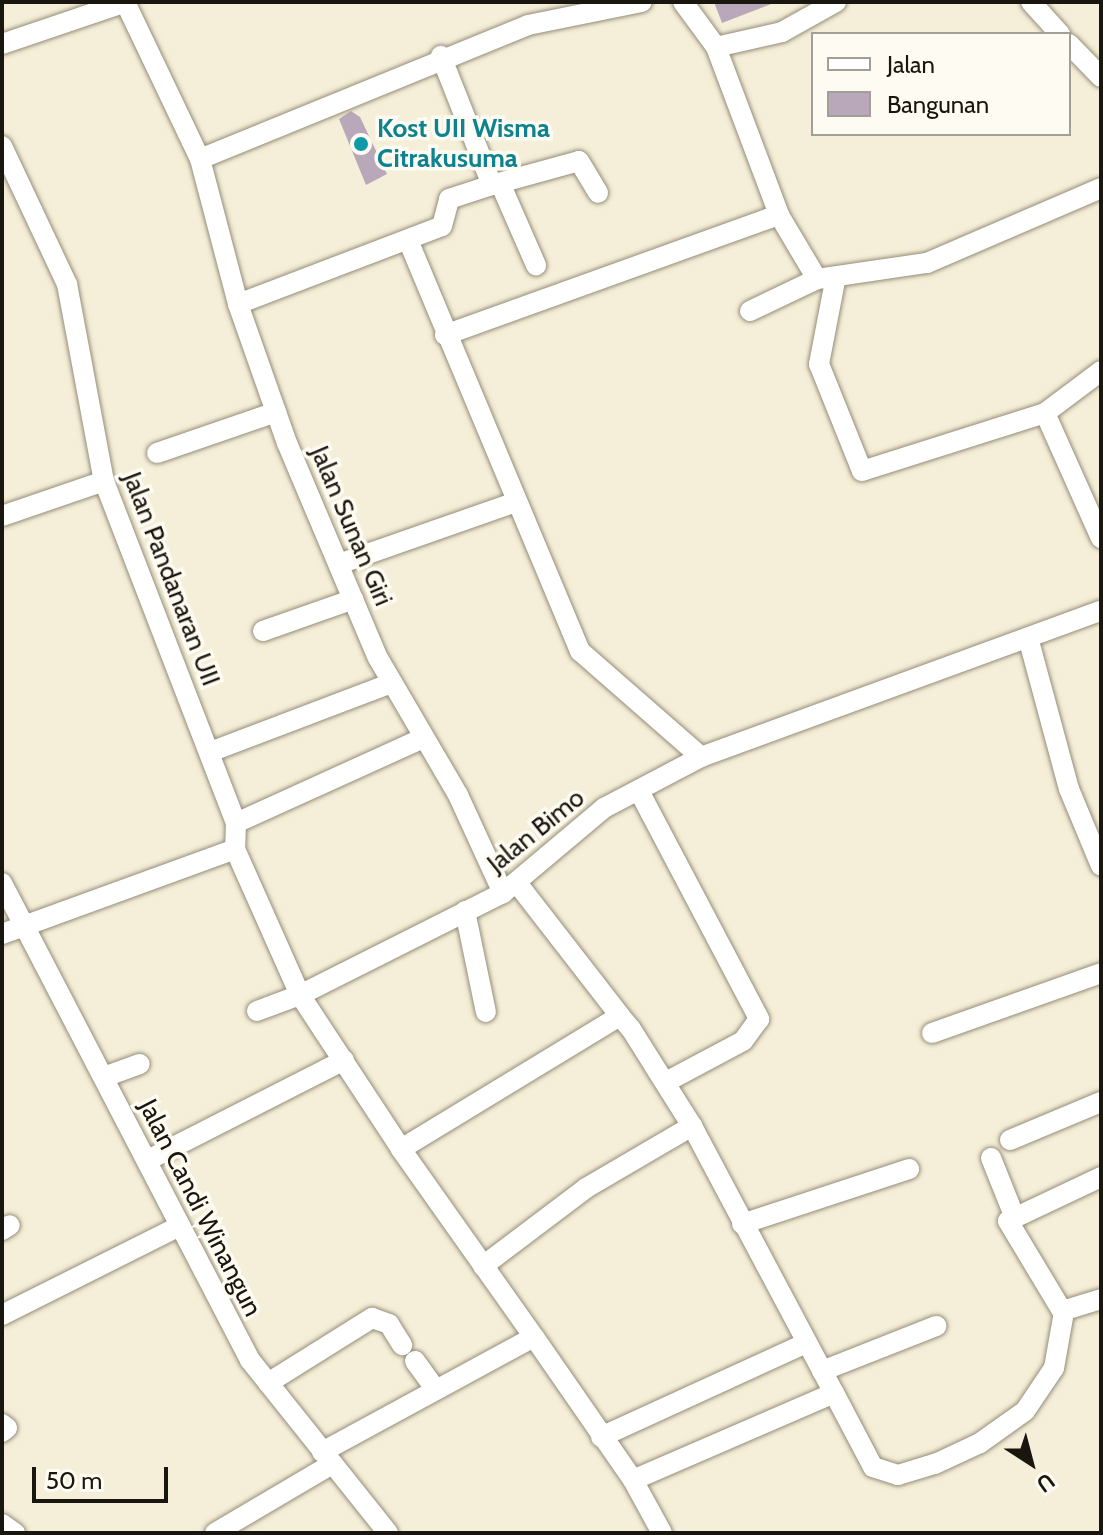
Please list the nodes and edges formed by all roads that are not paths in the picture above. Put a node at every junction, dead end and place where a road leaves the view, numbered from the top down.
1 (642, 2) edge
2 (683, 2) edge
3 (836, 2) edge
4 (1031, 2) edge
5 (126, 4) edge
6 (565, 7) edge
7 (1058, 32) edge
8 (2, 44) edge
9 (1071, 45) edge
10 (716, 47) junction
11 (441, 56) junction
12 (1093, 58) edge
13 (1101, 77) edge
14 (2, 146) edge
15 (200, 159) junction
16 (496, 184) junction
17 (1101, 188) edge
18 (598, 193) dead end
19 (779, 215) junction
20 (408, 240) junction
21 (536, 265) dead end
22 (826, 280) junction
23 (238, 304) junction
24 (750, 311) dead end
25 (445, 335) junction
26 (1101, 371) edge
27 (276, 412) junction
28 (1045, 413) junction
29 (157, 453) dead end
30 (104, 481) junction
31 (513, 503) junction
32 (2, 516) edge
33 (1101, 538) edge
34 (339, 564) junction
35 (354, 599) junction
36 (1101, 611) edge
37 (263, 631) dead end
38 (1029, 641) junction
39 (392, 683) junction
40 (421, 739) junction
41 (210, 752) junction
42 (701, 757) junction
43 (639, 791) junction
44 (236, 823) junction
45 (235, 849) junction
46 (1101, 866) edge
47 (2, 883) edge
48 (510, 888) junction
49 (465, 911) junction
50 (26, 923) junction
51 (2, 934) edge
52 (1101, 973) edge
53 (300, 995) junction
54 (257, 1011) dead end
55 (486, 1012) dead end
56 (620, 1016) junction
57 (932, 1033) dead end
58 (344, 1060) junction
59 (140, 1064) dead end
60 (104, 1077) junction
61 (666, 1082) junction
62 (1101, 1102) edge
63 (692, 1126) junction
64 (1010, 1140) dead end
65 (401, 1149) junction
66 (991, 1158) dead end
67 (148, 1160) junction
68 (909, 1169) dead end
69 (1101, 1177) edge
70 (1013, 1213) junction
71 (742, 1224) junction
72 (180, 1226) junction
73 (483, 1266) junction
74 (1101, 1299) edge
75 (1064, 1312) junction
76 (2, 1315) edge
77 (936, 1326) dead end
78 (534, 1337) junction
79 (806, 1343) junction
80 (822, 1371) junction
81 (268, 1383) junction
82 (435, 1389) junction
83 (834, 1393) junction
84 (2, 1424) edge
85 (2, 1432) edge
86 (601, 1437) junction
87 (327, 1458) junction
88 (633, 1480) junction
89 (2, 1524) edge
90 (15, 1533) edge
91 (215, 1533) edge
92 (388, 1533) edge
93 (662, 1533) edge

1 - 6 street
2 - 10 street
3 - 10 street
4 - 7 street
5 - 8 street
5 - 15 street, Jalan Sunan Giri
6 - 11 street
9 - 12 street
10 - 19 street
11 - 15 street
11 - 16 street
12 - 13 street
14 - 30 street, Jalan Pandanaran UII
15 - 23 street, Jalan Sunan Giri
16 - 18 street
16 - 20 street
16 - 21 street
17 - 22 street
19 - 22 street
19 - 25 street
20 - 23 street
20 - 25 street
22 - 24 street
22 - 28 street
23 - 27 street, Jalan Sunan Giri
25 - 31 street
26 - 28 street
27 - 29 street
27 - 34 street, Jalan Sunan Giri
28 - 33 street
30 - 32 street
30 - 41 street, Jalan Pandanaran UII
31 - 34 street
31 - 42 street
34 - 35 street, Jalan Sunan Giri
35 - 37 street
35 - 39 street, Jalan Sunan Giri
36 - 38 street, Jalan Bimo
38 - 42 street, Jalan Bimo
38 - 46 street
39 - 40 street, Jalan Sunan Giri
39 - 41 street
40 - 44 street
40 - 48 street, Jalan Sunan Giri
41 - 44 street, Jalan Pandanaran UII
42 - 43 street, Jalan Bimo
43 - 48 street, Jalan Bimo
43 - 61 street
44 - 45 street, Jalan Pandanaran UII
45 - 50 street
45 - 53 street
47 - 50 street, Jalan Candi Winangun
48 - 49 street, Jalan Bimo
48 - 56 street, Jalan Sunan Giri
49 - 53 street, Jalan Bimo
49 - 55 street
50 - 51 street
50 - 60 street, Jalan Candi Winangun
52 - 57 street
53 - 54 street, Jalan Bimo
53 - 58 street
56 - 61 street, Jalan Sunan Giri
56 - 65 street
58 - 65 street
58 - 67 street
59 - 60 street
60 - 67 street, Jalan Candi Winangun
61 - 63 street, Jalan Sunan Giri
62 - 64 street
63 - 71 street, Jalan Sunan Giri
63 - 73 street
65 - 73 street
66 - 70 street
67 - 72 street, Jalan Candi Winangun
68 - 71 street
69 - 70 street
70 - 75 street
71 - 79 street, Jalan Sunan Giri
72 - 76 street
72 - 81 street, Jalan Candi Winangun
73 - 78 street
74 - 75 street
75 - 83 street, Jalan Sunan Giri
77 - 80 street
78 - 82 street
78 - 86 street
79 - 80 street, Jalan Sunan Giri
79 - 86 street
80 - 83 street, Jalan Sunan Giri
81 - 82 street
81 - 87 street, Jalan Candi Winangun
82 - 87 street
83 - 88 street
84 - 85 street
86 - 88 street
87 - 91 street
87 - 92 street, Jalan Candi Winangun
88 - 93 street
89 - 90 street

